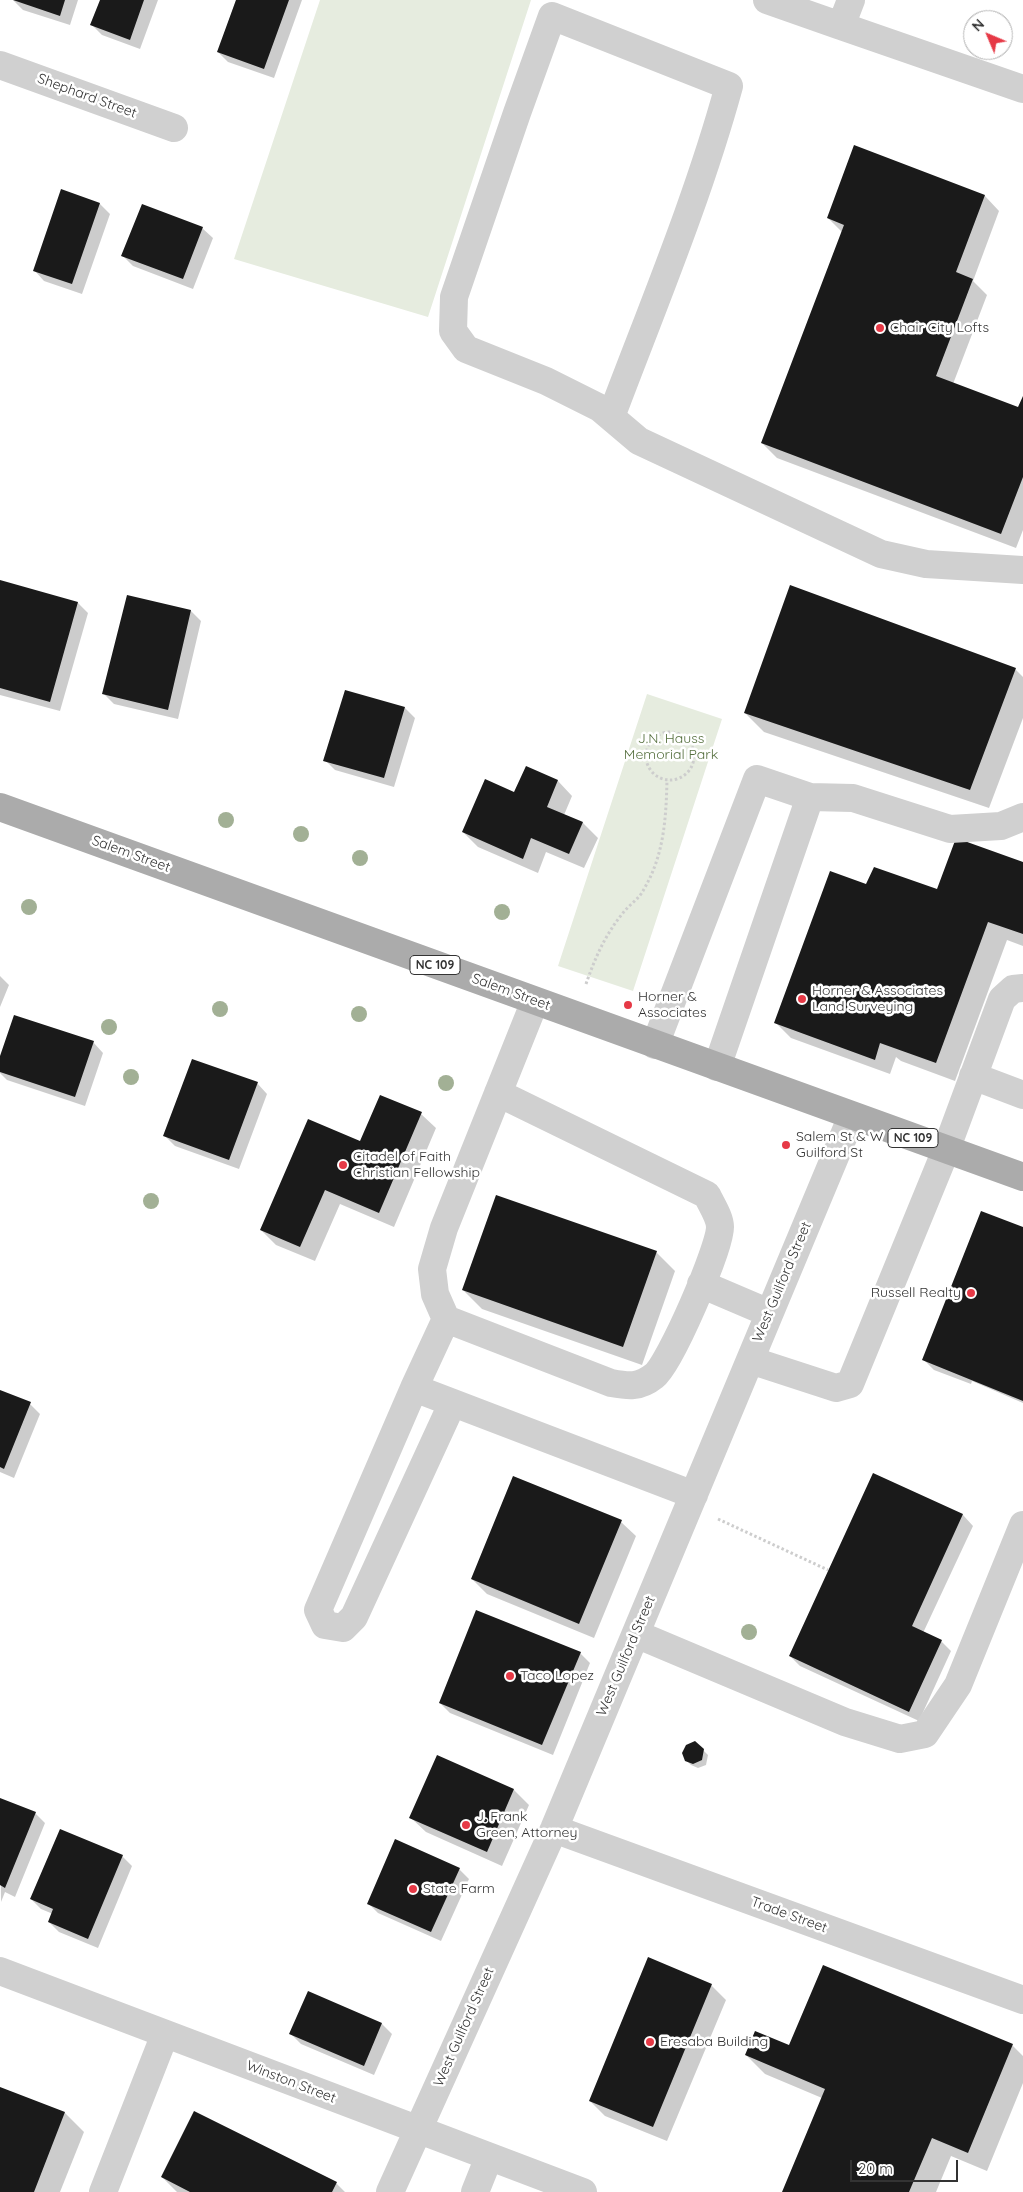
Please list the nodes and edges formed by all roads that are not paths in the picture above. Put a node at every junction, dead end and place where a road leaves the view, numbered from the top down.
1 (767, 0) edge
2 (851, 0) edge
3 (555, 8) edge
4 (841, 26) junction
5 (0, 65) edge
6 (1023, 89) edge
7 (174, 128) dead end
8 (611, 417) junction
9 (1023, 570) edge
10 (810, 797) junction
11 (0, 807) edge
12 (1023, 817) edge
13 (1023, 988) edge
14 (535, 1001) junction
15 (655, 1045) junction
16 (717, 1067) junction
17 (973, 1076) junction
18 (498, 1093) junction
19 (1023, 1095) edge
20 (852, 1116) junction
21 (946, 1150) junction
22 (1023, 1177) edge
23 (701, 1284) junction
24 (769, 1313) junction
25 (446, 1319) junction
26 (750, 1360) junction
27 (414, 1388) junction
28 (452, 1404) junction
29 (692, 1500) junction
30 (1023, 1525) edge
31 (636, 1634) junction
32 (554, 1829) junction
33 (0, 1972) edge
34 (1023, 2000) edge
35 (165, 2034) junction
36 (417, 2131) junction
37 (489, 2157) junction
38 (103, 2192) edge
39 (390, 2192) edge
40 (475, 2192) edge
41 (583, 2192) edge

1 - 4 street
2 - 4 street
3 - 8 street
3 - 8 street
4 - 6 street
5 - 7 street, Shephard Street
8 - 9 street
10 - 12 street
10 - 15 street
10 - 16 street
11 - 14 main road, Salem Street / NC 109
13 - 17 street
14 - 15 main road, Salem Street / NC 109
14 - 18 street
15 - 16 main road, Salem Street / NC 109
16 - 20 main road, Salem Street / NC 109
17 - 19 street
17 - 21 street
18 - 23 street
18 - 25 street
20 - 21 main road, Salem Street / NC 109
20 - 24 street, West Guilford Street
21 - 22 main road, Salem Street / NC 109
21 - 26 street
23 - 24 street
23 - 25 street
24 - 26 street, West Guilford Street
25 - 27 street
26 - 29 street, West Guilford Street
27 - 28 street
27 - 28 street
28 - 29 street
29 - 31 street, West Guilford Street
30 - 31 street
31 - 32 street, West Guilford Street
32 - 34 street, Trade Street
32 - 36 street, West Guilford Street
33 - 35 street, Winston Street
35 - 36 street, Winston Street
35 - 38 street
36 - 37 street, Winston Street
36 - 39 street, West Guilford Street
37 - 40 street
37 - 41 street, Winston Street

